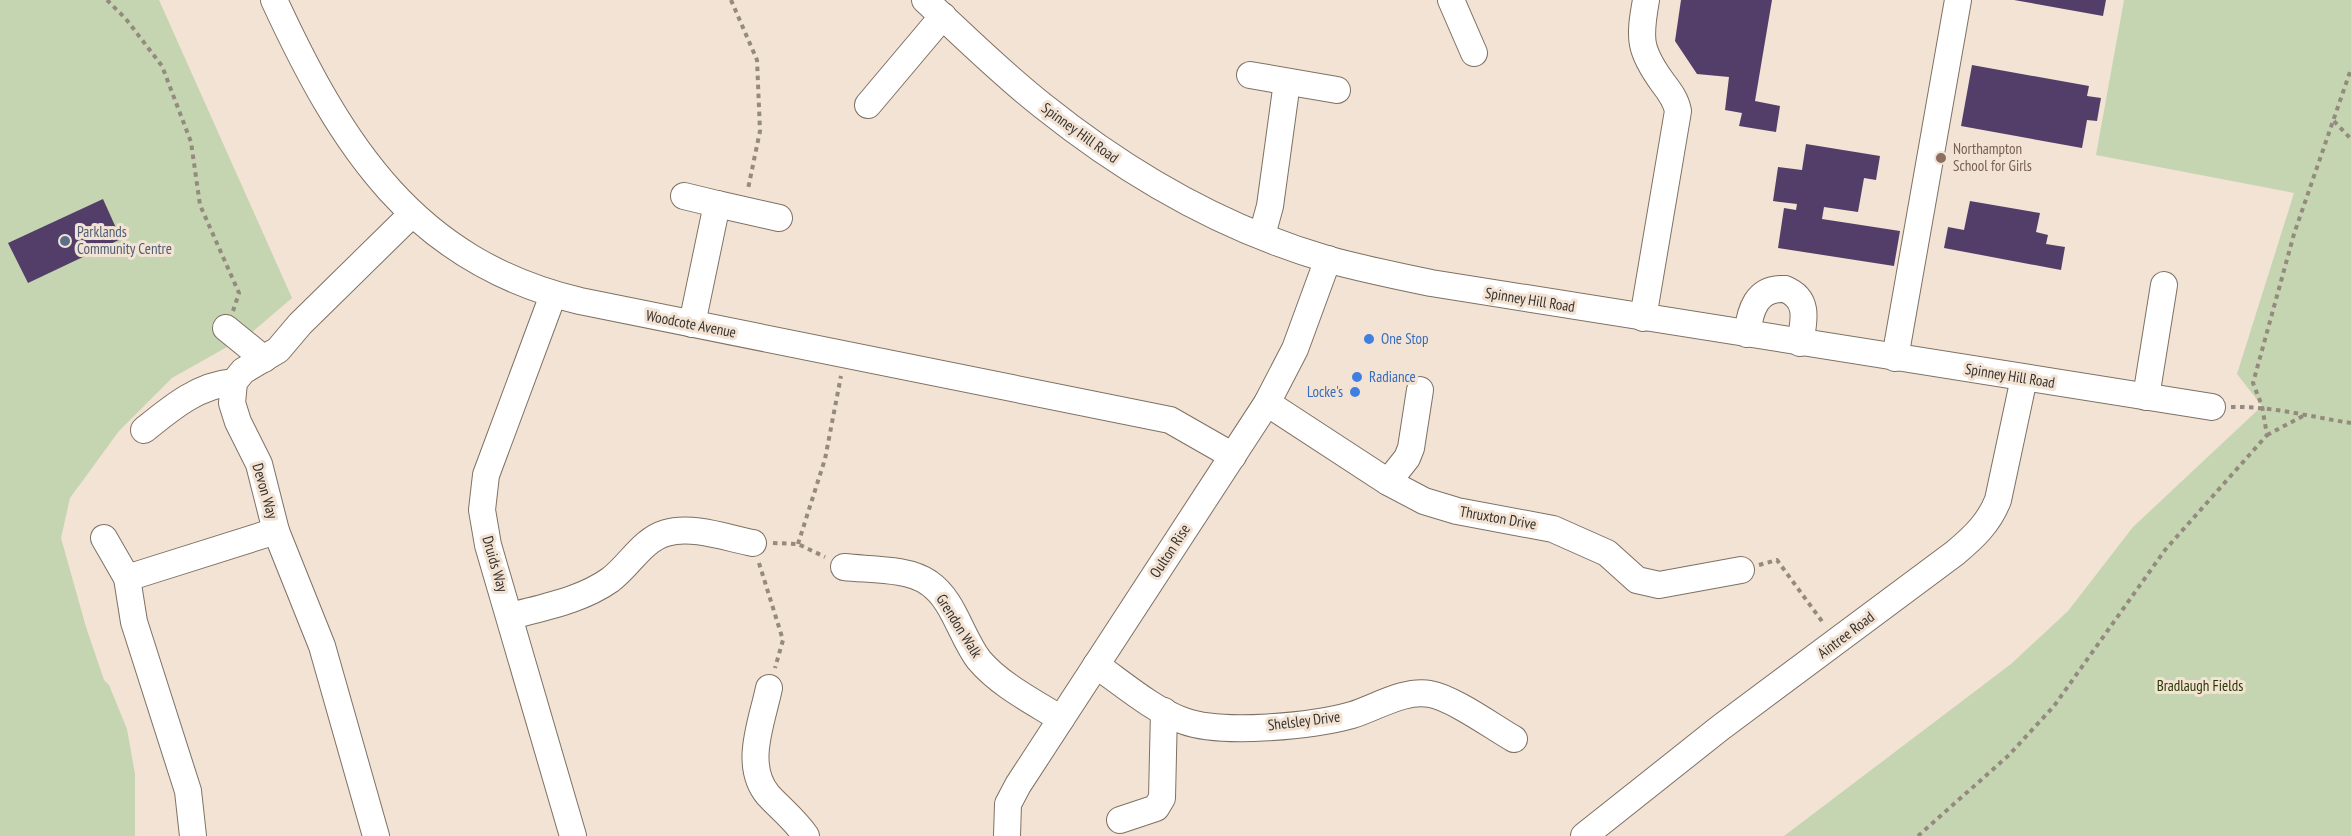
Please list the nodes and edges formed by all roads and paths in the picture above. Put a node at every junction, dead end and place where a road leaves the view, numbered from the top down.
1 (106, 0) edge
2 (274, 0) edge
3 (731, 0) edge
4 (1451, 0) edge
5 (1646, 0) edge
6 (1958, 0) edge
7 (934, 8) edge
8 (1474, 53) dead end
9 (2351, 69) edge
10 (1250, 75) dead end
11 (1287, 82) junction
12 (1336, 90) dead end
13 (868, 105) dead end
14 (2334, 121) junction
15 (2351, 139) edge
16 (684, 196) dead end
17 (717, 204) junction
18 (744, 210) junction
19 (412, 213) junction
20 (779, 218) dead end
21 (1262, 235) junction
22 (1328, 260) junction
23 (2164, 285) dead end
24 (553, 295) junction
25 (1643, 318) junction
26 (692, 324) junction
27 (226, 328) joint
28 (1747, 334) junction
29 (1800, 343) junction
30 (845, 355) junction
31 (1895, 358) junction
32 (264, 359) junction
33 (2024, 378) junction
34 (234, 382) junction
35 (1420, 390) dead end
36 (2146, 397) junction
37 (1267, 403) junction
38 (2262, 406) junction
39 (2212, 407) joint
40 (2303, 416) junction
41 (2351, 423) edge
42 (144, 430) dead end
43 (2267, 435) junction
44 (1233, 456) junction
45 (1388, 482) junction
46 (276, 531) junction
47 (104, 538) dead end
48 (753, 543) junction
49 (798, 544) junction
50 (844, 567) joint
51 (1741, 570) joint
52 (127, 578) junction
53 (511, 616) junction
54 (1837, 641) junction
55 (1096, 665) junction
56 (769, 688) joint
57 (1164, 711) junction
58 (1060, 719) junction
59 (1514, 739) dead end
60 (1120, 820) dead end
61 (193, 836) edge
62 (376, 836) edge
63 (573, 836) edge
64 (806, 836) edge
65 (1006, 836) edge
66 (1584, 836) edge
67 (1918, 836) edge

1 - 27 path
2 - 19 street, Woodcote Avenue
3 - 18 path
4 - 8 street
5 - 25 street
6 - 31 street
7 - 13 street
7 - 21 street, Spinney Hill Road
9 - 14 path
10 - 11 street
11 - 12 street
11 - 21 street
14 - 15 path
14 - 38 path
16 - 17 street
17 - 18 street
17 - 26 street
18 - 20 street
19 - 24 street, Woodcote Avenue
19 - 32 street
21 - 22 street, Spinney Hill Road
22 - 25 street, Spinney Hill Road
22 - 37 street, Oulton Rise
23 - 36 street
24 - 26 street, Woodcote Avenue
24 - 53 street, Druids Way
25 - 28 street, Spinney Hill Road
26 - 30 street, Woodcote Avenue
27 - 32 street
28 - 29 street, Spinney Hill Road
28 - 29 street
29 - 31 street, Spinney Hill Road
30 - 44 street, Woodcote Avenue
30 - 49 path
31 - 33 street, Spinney Hill Road
32 - 34 street
33 - 36 street, Spinney Hill Road
33 - 54 street, Aintree Road
34 - 42 street
34 - 46 street, Devon Way
35 - 45 street
36 - 39 street, Spinney Hill Road
37 - 44 street, Oulton Rise
37 - 45 street, Thruxton Drive
38 - 39 path
38 - 40 path
38 - 43 path
40 - 41 path
40 - 43 path
43 - 67 path
44 - 55 street, Oulton Rise
45 - 51 street, Thruxton Drive
46 - 52 street
46 - 62 street, Devon Way
47 - 52 street
48 - 49 path
48 - 53 street
48 - 56 path
49 - 50 path
50 - 58 street, Grendon Walk
51 - 54 path
52 - 61 street
53 - 63 street, Druids Way
54 - 66 street, Aintree Road
55 - 57 street, Shelsley Drive
55 - 58 street, Oulton Rise
56 - 64 street
57 - 59 street, Shelsley Drive
57 - 60 street
58 - 65 street, Oulton Rise

